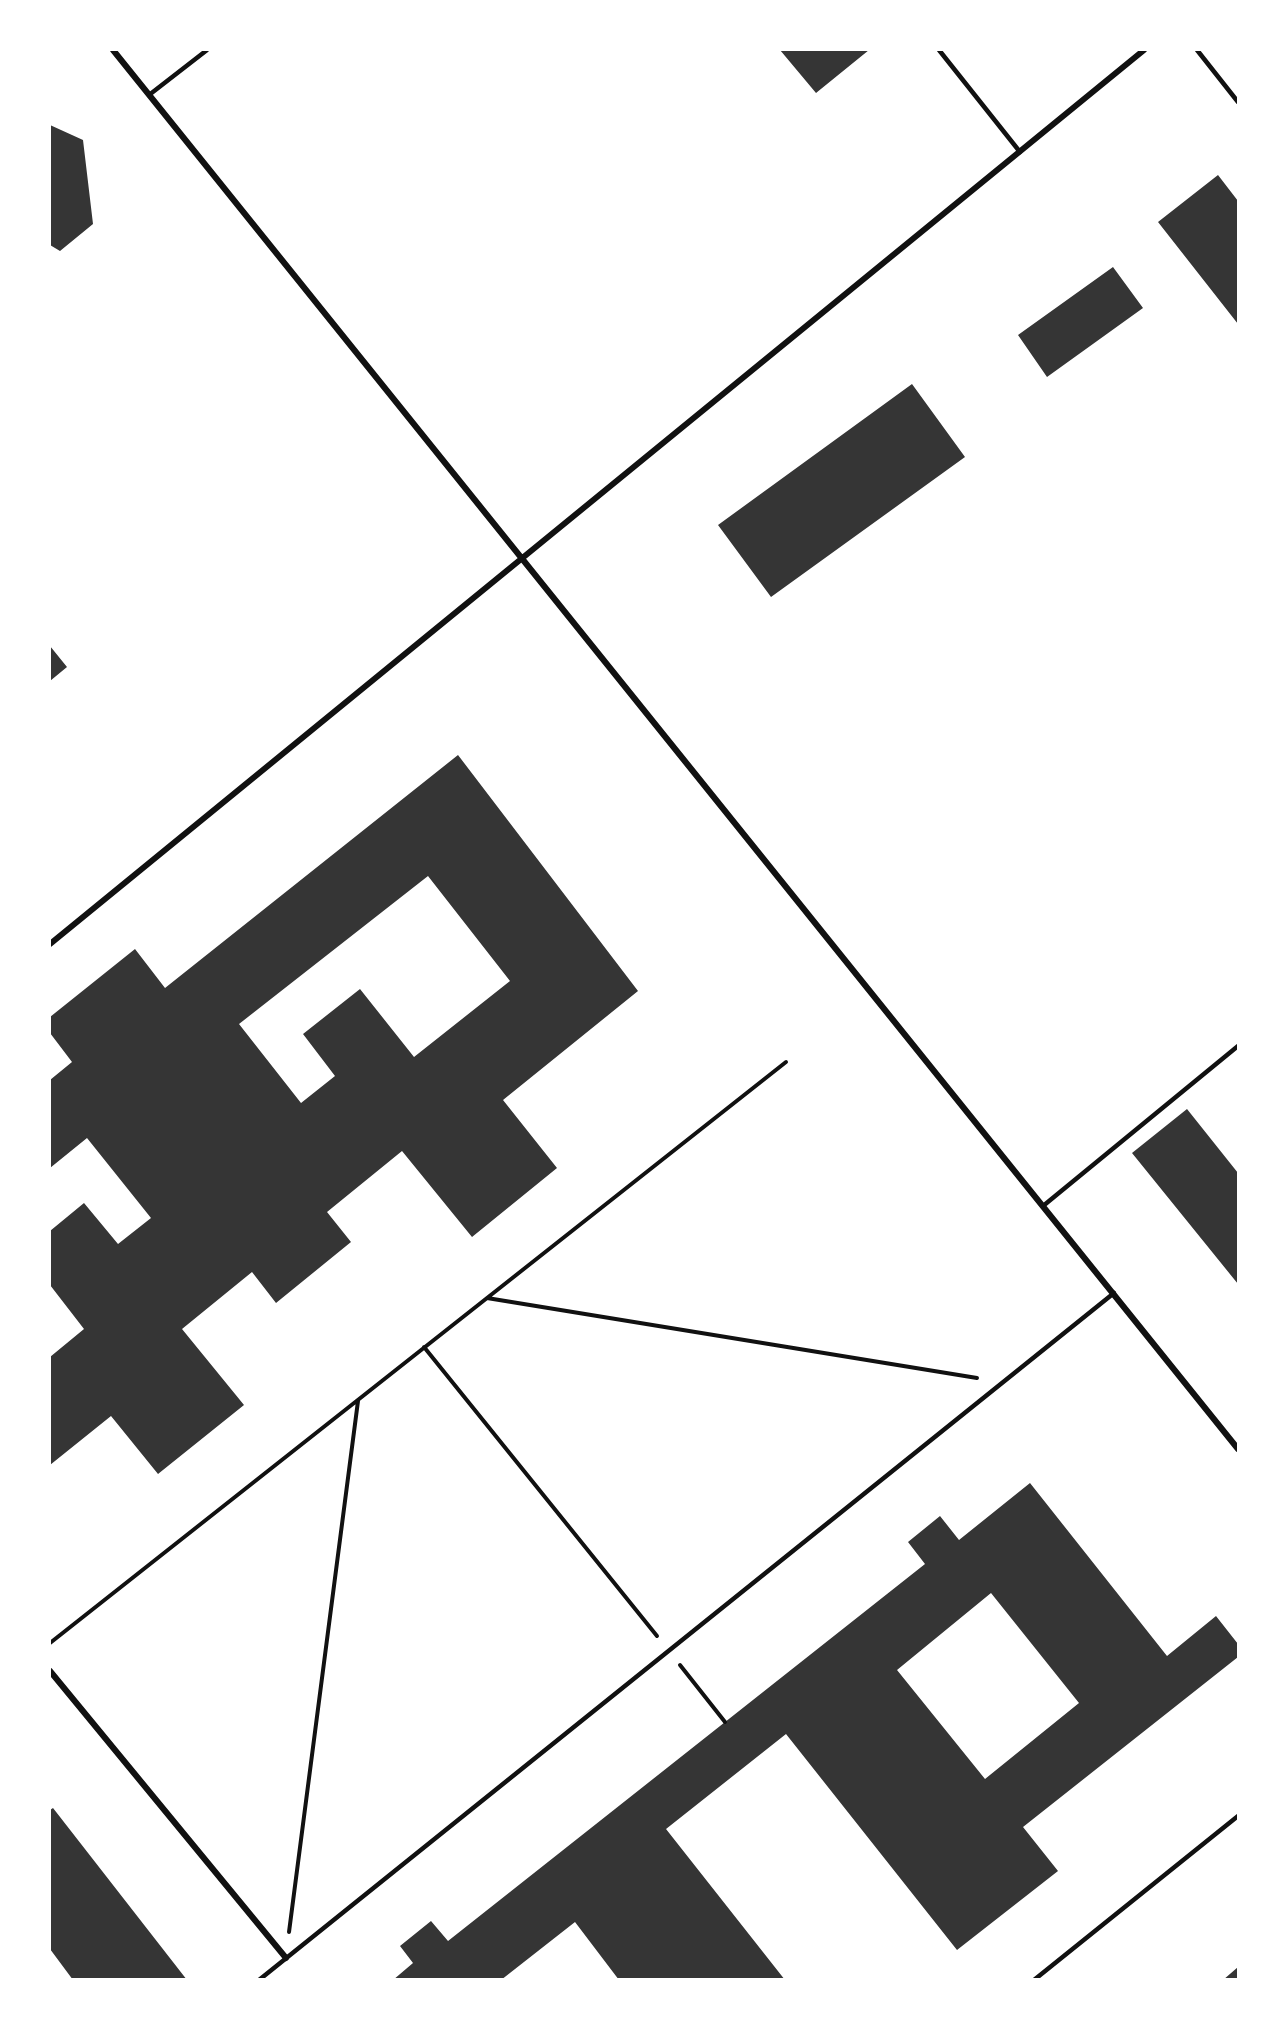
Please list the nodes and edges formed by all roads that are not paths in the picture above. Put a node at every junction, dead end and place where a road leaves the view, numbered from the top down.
1 (113, 50) edge
2 (207, 50) edge
3 (939, 50) edge
4 (1144, 50) edge
5 (1197, 50) edge
6 (149, 95) junction
7 (1239, 102) edge
8 (1020, 152) junction
9 (522, 558) junction
10 (50, 944) edge
11 (1239, 1046) edge
12 (1044, 1206) junction
13 (1114, 1293) junction
14 (1239, 1449) edge
15 (50, 1671) edge
16 (1239, 1816) edge
17 (286, 1958) junction
18 (259, 1980) edge
19 (1034, 1980) edge

1 - 6 street
2 - 6 lane
3 - 8 lane
4 - 8 street
5 - 7 lane
6 - 9 street
8 - 9 street
9 - 10 street
9 - 12 street
11 - 12 lane
12 - 13 street
13 - 14 street
13 - 17 lane
15 - 17 street
16 - 19 lane
17 - 18 lane

